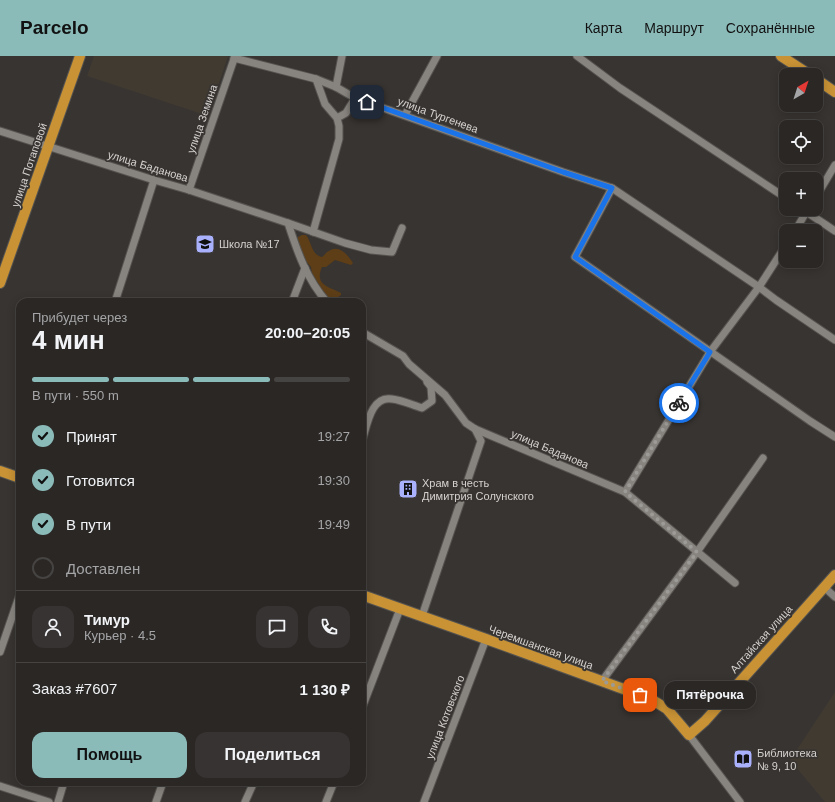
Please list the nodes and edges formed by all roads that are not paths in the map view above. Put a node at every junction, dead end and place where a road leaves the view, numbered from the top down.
1 (80, 56) edge
2 (342, 56) edge
3 (438, 56) edge
4 (577, 56) edge
5 (781, 56) edge
6 (235, 57) edge
7 (799, 68) edge
8 (316, 79) junction
9 (823, 84) edge
10 (336, 87) junction
11 (835, 92) edge
12 (355, 98) junction
13 (405, 115) junction
14 (337, 118) junction
15 (0, 131) edge
16 (48, 147) junction
17 (835, 165) edge
18 (154, 180) junction
19 (823, 185) edge
20 (612, 188) junction
21 (189, 190) junction
22 (779, 193) edge
23 (814, 216) edge
24 (288, 224) junction
25 (402, 228) dead end
26 (835, 231) edge
27 (313, 232) junction
28 (779, 256) edge
29 (305, 268) junction
30 (0, 283) edge
31 (759, 287) junction
32 (117, 298) edge
33 (294, 298) edge
34 (324, 298) edge
35 (366, 334) edge
36 (835, 340) edge
37 (710, 352) junction
38 (424, 378) junction
39 (366, 429) edge
40 (475, 429) junction
41 (835, 438) edge
42 (762, 458) dead end
43 (0, 471) edge
44 (16, 477) edge
45 (625, 492) junction
46 (697, 552) junction
47 (835, 575) edge
48 (735, 583) dead end
49 (824, 588) junction
50 (366, 597) edge
51 (835, 597) edge
52 (16, 606) edge
53 (400, 609) junction
54 (422, 616) junction
55 (486, 639) junction
56 (0, 652) edge
57 (602, 681) junction
58 (366, 698) edge
59 (688, 735) junction
60 (0, 786) edge
61 (63, 786) edge
62 (162, 786) edge
63 (252, 786) edge
64 (332, 786) edge
65 (49, 802) edge
66 (58, 802) edge
67 (156, 802) edge
68 (245, 802) edge
69 (326, 802) edge
70 (424, 802) edge
71 (740, 802) edge

1 - 16 main road, улица Потаповой
2 - 10 street
3 - 13 street
4 - 22 street
5 - 7 main road
6 - 8 street, улица Тургенева
6 - 21 street, улица Земина
8 - 10 street, улица Тургенева
8 - 14 street
9 - 11 main road
10 - 12 street, улица Тургенева
12 - 13 street, улица Тургенева
12 - 14 street
13 - 20 street, улица Тургенева
14 - 27 street
15 - 16 street, улица Баданова
16 - 18 street, улица Баданова
16 - 30 main road, улица Потаповой
17 - 19 street
18 - 21 street, улица Баданова
18 - 32 street
20 - 31 street, улица Тургенева
20 - 37 street
21 - 24 street, улица Баданова
23 - 26 street
24 - 27 street, улица Баданова
24 - 29 street
25 - 27 street, улица Баданова
28 - 31 street
29 - 33 street
29 - 34 street
31 - 36 street, улица Тургенева
31 - 37 street
35 - 38 street, улица Баданова
37 - 41 street
37 - 45 street
38 - 39 street
38 - 40 street, улица Баданова
40 - 45 street, улица Баданова
40 - 54 street
42 - 46 street
43 - 44 main road
45 - 46 street, улица Баданова
46 - 48 street, улица Баданова
46 - 57 street
47 - 49 main road, Алтайская улица
49 - 51 street
49 - 59 main road, Алтайская улица
50 - 53 main road, Черемшанская улица
52 - 56 street
53 - 54 main road, Черемшанская улица
53 - 58 street
54 - 55 main road, Черемшанская улица
55 - 57 main road, Черемшанская улица
55 - 70 street, улица Котовского
57 - 59 main road, Черемшанская улица
59 - 71 street, Черемшанская улица
60 - 65 street
61 - 66 street
62 - 67 street
63 - 68 street
64 - 69 street

